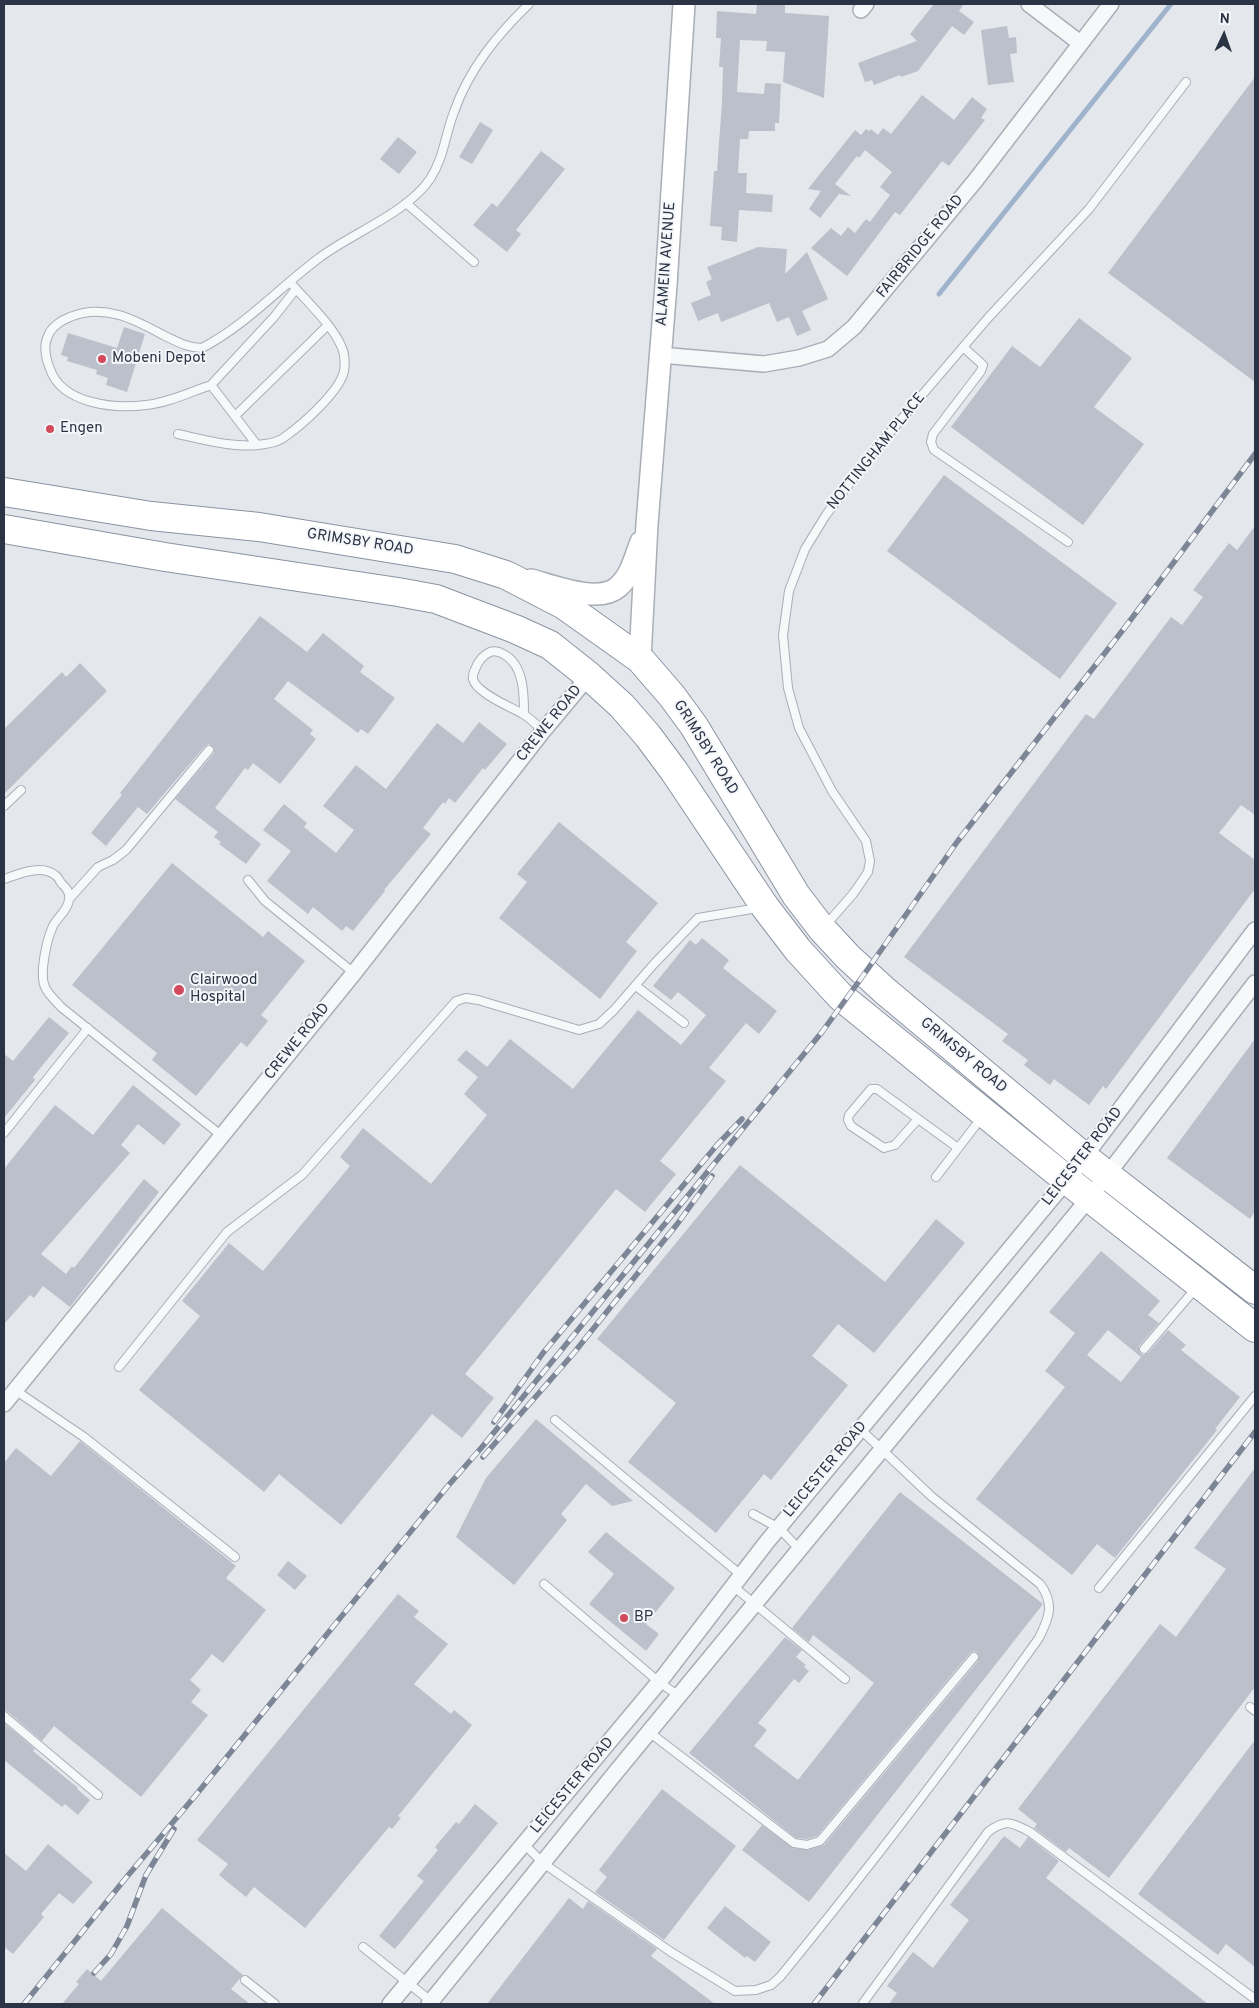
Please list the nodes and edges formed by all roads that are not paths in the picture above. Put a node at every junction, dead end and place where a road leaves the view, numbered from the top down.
1 (529, 4) edge
2 (684, 4) edge
3 (1029, 4) edge
4 (1112, 4) edge
5 (1080, 43) junction
6 (1186, 82) dead end
7 (406, 203) junction
8 (474, 262) dead end
9 (290, 282) junction
10 (296, 289) junction
11 (327, 326) junction
12 (963, 348) junction
13 (660, 355) junction
14 (211, 385) junction
15 (235, 416) junction
16 (178, 434) dead end
17 (257, 445) junction
18 (4, 492) edge
19 (647, 524) junction
20 (4, 529) edge
21 (1068, 542) dead end
22 (506, 574) junction
23 (640, 659) junction
24 (589, 676) junction
25 (524, 714) junction
26 (543, 731) junction
27 (209, 750) dead end
28 (21, 790) dead end
29 (4, 806) edge
30 (4, 879) edge
31 (248, 880) dead end
32 (70, 898) junction
33 (765, 907) junction
34 (822, 929) junction
35 (1254, 936) edge
36 (798, 950) junction
37 (354, 973) junction
38 (1255, 983) edge
39 (636, 986) junction
40 (684, 1023) dead end
41 (88, 1028) junction
42 (985, 1113) junction
43 (918, 1119) junction
44 (4, 1133) edge
45 (222, 1136) junction
46 (958, 1148) junction
47 (1084, 1157) junction
48 (1107, 1174) junction
49 (936, 1177) dead end
50 (1067, 1180) junction
51 (1090, 1197) junction
52 (1200, 1284) junction
53 (1255, 1290) edge
54 (1255, 1328) edge
55 (1144, 1350) dead end
56 (119, 1367) dead end
57 (15, 1390) junction
58 (1255, 1396) edge
59 (4, 1404) edge
60 (555, 1420) dead end
61 (860, 1429) junction
62 (882, 1450) junction
63 (753, 1514) dead end
64 (778, 1528) junction
65 (799, 1549) junction
66 (235, 1557) dead end
67 (737, 1580) junction
68 (544, 1584) dead end
69 (1099, 1588) dead end
70 (755, 1603) junction
71 (974, 1657) dead end
72 (845, 1679) dead end
73 (660, 1682) junction
74 (679, 1696) junction
75 (4, 1716) edge
76 (649, 1732) junction
77 (98, 1795) dead end
78 (524, 1844) junction
79 (543, 1863) junction
80 (363, 1947) dead end
81 (245, 1980) dead end
82 (408, 1984) junction
83 (1255, 1999) edge
84 (432, 2003) edge
85 (863, 2003) dead end
86 (274, 2004) edge
87 (390, 2004) edge

1 - 7 lane
2 - 13 street, ALAMEIN AVENUE
3 - 5 street
4 - 5 street, FAIRBRIDGE ROAD
5 - 13 street, FAIRBRIDGE ROAD
6 - 12 lane, NOTTINGHAM PLACE
7 - 8 lane
7 - 9 lane
9 - 10 lane
9 - 14 lane
10 - 11 lane
10 - 14 lane
11 - 15 lane
11 - 17 lane
12 - 21 lane
12 - 34 lane, NOTTINGHAM PLACE
13 - 19 street, ALAMEIN AVENUE
14 - 15 lane
15 - 17 lane
16 - 17 lane
18 - 22 highway, GRIMSBY ROAD
19 - 22 street, ALAMEIN AVENUE
19 - 23 street, ALAMEIN AVENUE
20 - 24 highway, GRIMSBY ROAD
22 - 23 highway, GRIMSBY ROAD
23 - 34 highway, GRIMSBY ROAD
24 - 26 street, CREWE ROAD
24 - 33 highway, GRIMSBY ROAD
25 - 25 lane
25 - 26 lane
26 - 37 street, CREWE ROAD
27 - 32 lane
28 - 29 lane
30 - 32 lane
31 - 37 lane
32 - 41 lane
33 - 36 highway, GRIMSBY ROAD
33 - 39 lane
34 - 36 highway
34 - 47 highway, GRIMSBY ROAD
35 - 47 street, LEICESTER ROAD
36 - 42 highway, GRIMSBY ROAD
37 - 45 street, CREWE ROAD
38 - 48 street, LEICESTER ROAD
39 - 40 lane
39 - 56 lane
41 - 44 lane
41 - 45 lane
42 - 46 lane
42 - 50 highway, GRIMSBY ROAD
43 - 43 lane
43 - 46 lane
45 - 57 street, CREWE ROAD
46 - 49 lane
47 - 48 highway, GRIMSBY ROAD
47 - 50 street, LEICESTER ROAD
48 - 51 street, LEICESTER ROAD
48 - 53 highway, GRIMSBY ROAD
50 - 51 highway, GRIMSBY ROAD
50 - 61 street, LEICESTER ROAD
51 - 52 highway, GRIMSBY ROAD
51 - 62 street, LEICESTER ROAD
52 - 54 highway, GRIMSBY ROAD
52 - 55 lane
57 - 59 street, CREWE ROAD
57 - 66 lane
58 - 69 lane
60 - 67 lane
61 - 62 lane
61 - 64 street, LEICESTER ROAD
62 - 65 street, LEICESTER ROAD
62 - 79 lane
63 - 64 lane
64 - 65 lane
64 - 67 street, LEICESTER ROAD
65 - 70 street, LEICESTER ROAD
67 - 70 lane
67 - 73 street, LEICESTER ROAD
68 - 73 lane
70 - 72 lane
70 - 74 street, LEICESTER ROAD
71 - 76 lane
73 - 74 lane
73 - 78 street, LEICESTER ROAD
74 - 76 street, LEICESTER ROAD
75 - 77 lane
76 - 79 street, LEICESTER ROAD
78 - 79 lane
78 - 82 street, LEICESTER ROAD
79 - 84 street, LEICESTER ROAD
80 - 82 lane
81 - 86 lane
82 - 84 lane
82 - 87 street, LEICESTER ROAD
83 - 85 lane

